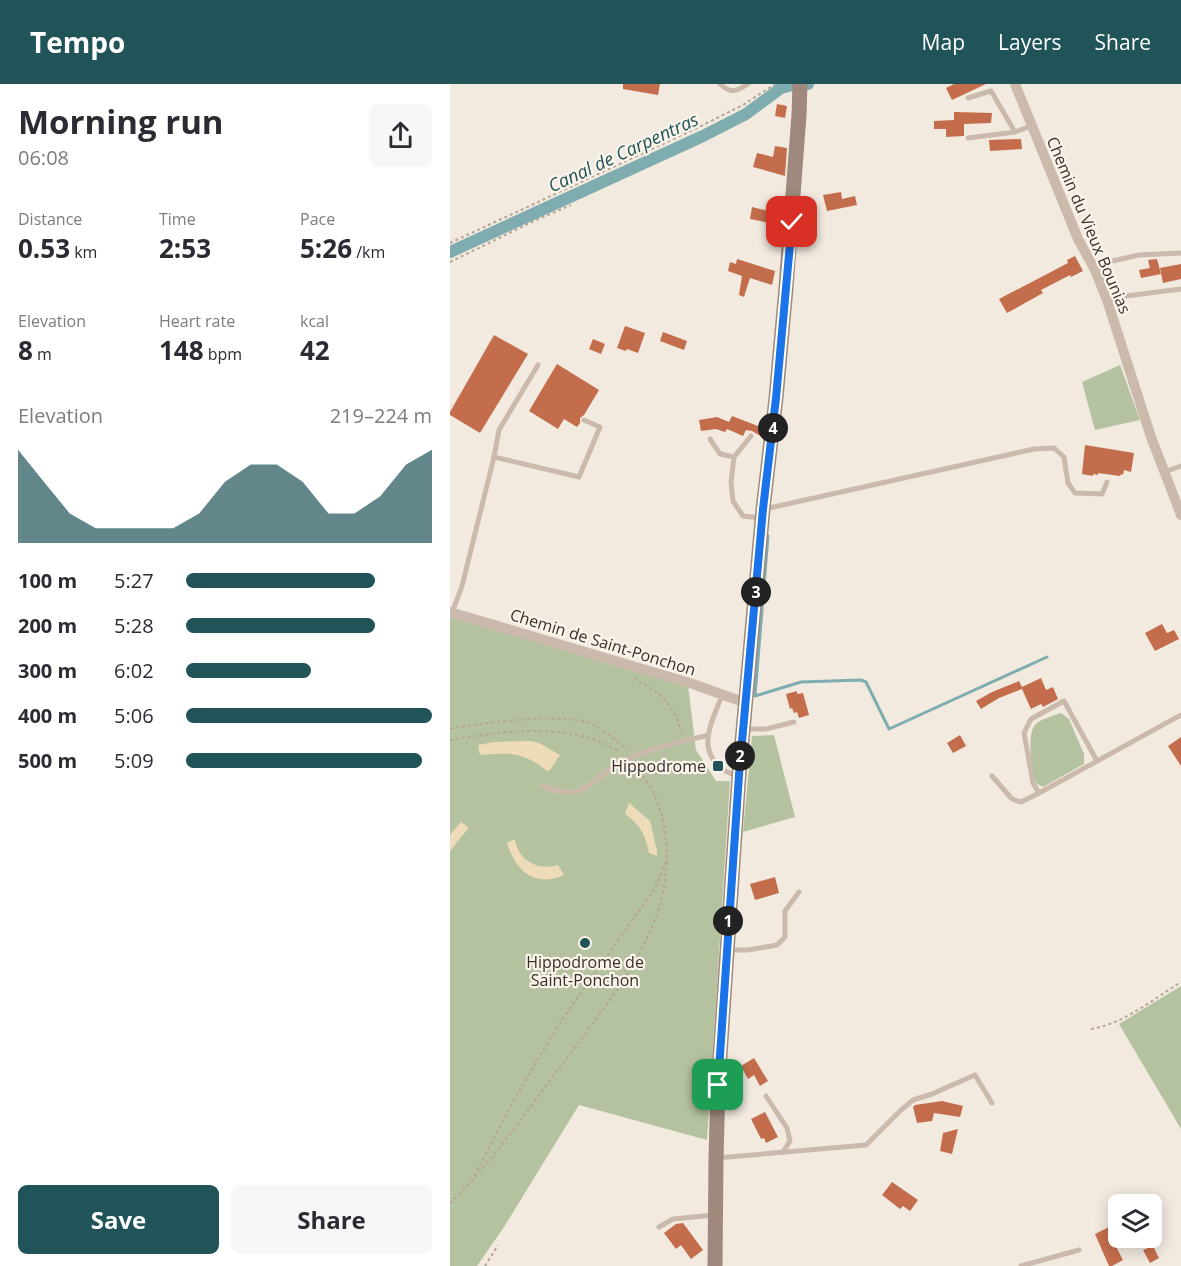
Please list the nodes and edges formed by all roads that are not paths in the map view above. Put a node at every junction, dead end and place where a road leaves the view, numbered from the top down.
1 (720, 84) edge
2 (748, 84) edge
3 (1014, 84) edge
4 (800, 88) edge
5 (968, 98) dead end
6 (1031, 126) junction
7 (1015, 132) junction
8 (968, 138) dead end
9 (1181, 253) edge
10 (1095, 270) junction
11 (1181, 289) edge
12 (1107, 300) junction
13 (538, 365) dead end
14 (584, 420) dead end
15 (751, 436) dead end
16 (710, 439) dead end
17 (494, 456) junction
18 (734, 457) junction
19 (1181, 466) edge
20 (1164, 472) junction
21 (1107, 482) dead end
22 (763, 514) junction
23 (1181, 515) edge
24 (451, 612) edge
25 (723, 694) junction
26 (746, 703) junction
27 (1181, 715) edge
28 (794, 723) dead end
29 (743, 729) junction
30 (708, 735) junction
31 (1096, 761) junction
32 (739, 775) junction
33 (992, 776) dead end
34 (543, 786) dead end
35 (1039, 793) junction
36 (799, 892) dead end
37 (726, 950) junction
38 (766, 1096) dead end
39 (992, 1103) dead end
40 (783, 1152) junction
41 (716, 1159) junction
42 (715, 1215) junction
43 (659, 1227) dead end
44 (1079, 1250) dead end
45 (1029, 1265) edge
46 (715, 1266) edge
47 (1021, 1266) edge

1 - 2 lane
3 - 6 street, Chemin du Vieux Bounias
4 - 22 main road
5 - 7 lane
6 - 7 lane
6 - 10 street, Chemin du Vieux Bounias
7 - 8 lane
9 - 10 lane
10 - 12 street, Chemin du Vieux Bounias
11 - 12 lane
12 - 20 street, Chemin du Vieux Bounias
13 - 17 lane
14 - 17 lane
15 - 18 lane
16 - 18 lane
17 - 24 lane
18 - 22 lane
19 - 20 lane
20 - 23 street, Chemin du Vieux Bounias
21 - 22 lane
22 - 26 main road
24 - 25 street, Chemin de Saint-Ponchon
25 - 26 street, Chemin de Saint-Ponchon
25 - 30 lane
26 - 29 main road
27 - 31 lane
28 - 29 lane
29 - 32 main road
30 - 32 lane
30 - 34 lane
31 - 35 lane
31 - 35 lane
32 - 37 main road
33 - 35 lane
36 - 37 lane
37 - 41 main road
38 - 40 lane
39 - 40 lane
40 - 41 lane
41 - 42 main road
42 - 43 lane
42 - 46 main road
44 - 45 lane
45 - 47 lane

